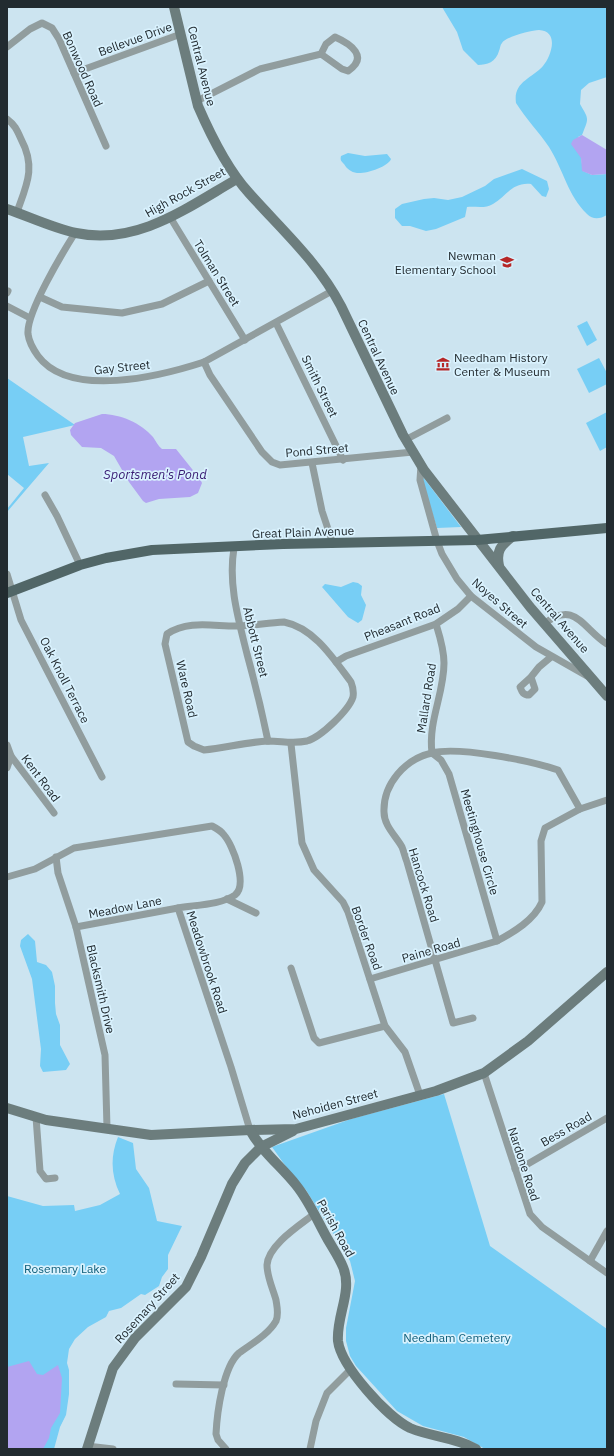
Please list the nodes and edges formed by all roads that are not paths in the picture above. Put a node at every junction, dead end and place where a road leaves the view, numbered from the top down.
1 (174, 7) edge
2 (181, 34) junction
3 (7, 47) edge
4 (321, 54) junction
5 (74, 73) junction
6 (197, 101) junction
7 (7, 119) edge
8 (106, 146) dead end
9 (238, 178) junction
10 (12, 211) edge
11 (170, 217) junction
12 (75, 233) junction
13 (209, 281) junction
14 (332, 291) junction
15 (40, 297) junction
16 (7, 306) edge
17 (30, 318) junction
18 (276, 323) junction
19 (245, 340) junction
20 (204, 362) junction
21 (447, 418) dead end
22 (405, 440) junction
23 (413, 452) junction
24 (343, 460) junction
25 (312, 463) junction
26 (421, 464) junction
27 (45, 495) dead end
28 (607, 528) edge
29 (513, 536) junction
30 (477, 540) junction
31 (437, 541) junction
32 (332, 544) junction
33 (234, 548) junction
34 (80, 565) junction
35 (499, 568) junction
36 (7, 574) edge
37 (9, 592) edge
38 (471, 596) junction
39 (436, 624) junction
40 (544, 624) junction
41 (240, 626) junction
42 (607, 644) edge
43 (551, 657) junction
44 (336, 662) junction
45 (531, 677) dead end
46 (594, 680) junction
47 (607, 696) edge
48 (268, 741) junction
49 (291, 744) junction
50 (7, 745) edge
51 (432, 752) junction
52 (11, 756) junction
53 (7, 768) edge
54 (102, 777) dead end
55 (607, 800) edge
56 (580, 809) junction
57 (54, 813) dead end
58 (56, 858) junction
59 (7, 877) edge
60 (227, 899) junction
61 (178, 908) junction
62 (256, 913) dead end
63 (76, 927) junction
64 (497, 941) junction
65 (436, 960) junction
66 (291, 968) dead end
67 (607, 972) edge
68 (370, 980) junction
69 (473, 1018) dead end
70 (385, 1026) junction
71 (484, 1073) junction
72 (420, 1095) junction
73 (7, 1108) edge
74 (36, 1117) junction
75 (607, 1118) edge
76 (107, 1128) junction
77 (296, 1129) junction
78 (250, 1130) junction
79 (261, 1147) junction
80 (515, 1169) junction
81 (56, 1178) dead end
82 (314, 1214) junction
83 (607, 1231) edge
84 (590, 1261) junction
85 (607, 1273) edge
86 (350, 1370) junction
87 (176, 1384) dead end
88 (224, 1385) junction
89 (87, 1448) edge
90 (113, 1449) edge
91 (226, 1449) edge
92 (310, 1449) edge
93 (476, 1449) edge

1 - 2 street, Central Avenue
2 - 5 street, Bellevue Drive
2 - 6 street, Central Avenue
3 - 5 street, Bonwood Road
4 - 4 street
4 - 6 street
5 - 8 street, Bonwood Road
6 - 9 street, Central Avenue
7 - 10 street
9 - 11 street, High Rock Street
9 - 14 street, Central Avenue
10 - 12 street, High Rock Street
11 - 12 street, High Rock Street
11 - 13 street, Tolman Street
12 - 15 street, Gay Street
13 - 15 street
13 - 19 street, Tolman Street
14 - 18 street, Gay Street
14 - 22 street, Central Avenue
15 - 17 street, Gay Street
16 - 17 street
17 - 20 street, Gay Street
18 - 19 street, Gay Street
18 - 24 street, Smith Street
19 - 20 street, Gay Street
20 - 25 street, Pond Street
21 - 22 street
22 - 23 street, Central Avenue
23 - 24 street, Pond Street
23 - 26 street, Central Avenue
24 - 25 street, Pond Street
25 - 32 street
26 - 30 street, Central Avenue
26 - 31 street, Noyes Street
27 - 34 street
28 - 29 main road, Great Plain Avenue
29 - 30 main road, Great Plain Avenue
29 - 35 street
30 - 31 main road, Great Plain Avenue
30 - 35 street, Central Avenue
31 - 32 main road, Great Plain Avenue
31 - 38 street, Noyes Street
32 - 33 main road, Great Plain Avenue
33 - 34 main road, Great Plain Avenue
33 - 41 street, Abbott Street
34 - 37 main road, Great Plain Avenue
35 - 40 street, Central Avenue
36 - 37 street, Oak Knoll Terrace
37 - 54 street, Oak Knoll Terrace
38 - 39 street, Pheasant Road
38 - 43 street, Noyes Street
39 - 44 street, Pheasant Road
39 - 51 street, Mallard Road
40 - 42 street
40 - 46 street, Central Avenue
41 - 44 street
41 - 48 street, Abbott Street
41 - 48 street, Ware Road
43 - 45 street
43 - 46 street, Noyes Street
44 - 49 street
46 - 47 street, Central Avenue
48 - 49 street
49 - 68 street, Border Road
50 - 52 street, Kent Road
51 - 56 street
51 - 64 street, Meetinghouse Circle
51 - 65 street, Hancock Road
52 - 53 street
52 - 57 street, Kent Road
55 - 56 street
56 - 64 street
58 - 59 street
58 - 60 street
58 - 63 street, Blacksmith Drive
60 - 61 street, Meadowbrook Road
60 - 62 street
61 - 63 street, Meadow Lane
61 - 78 street, Meadowbrook Road
63 - 76 street, Blacksmith Drive
64 - 65 street, Paine Road
65 - 68 street, Paine Road
65 - 69 street, Hancock Road
66 - 70 street
67 - 71 street, Nehoiden Street
68 - 70 street, Border Road
70 - 72 street, Border Road
71 - 72 street, Nehoiden Street
71 - 80 street, Nardone Road
72 - 77 street, Nehoiden Street
73 - 74 street, Nehoiden Street
74 - 76 street, Nehoiden Street
74 - 81 street
75 - 80 street, Bess Road
76 - 78 street, Nehoiden Street
77 - 78 street, Nehoiden Street
77 - 79 street, Rosemary Street
78 - 79 street, Parish Road
79 - 82 street, Parish Road
79 - 89 street, Rosemary Street
80 - 84 street, Nardone Road
82 - 86 street, Parish Road
82 - 88 street
83 - 84 street
84 - 85 street, Nardone Road
86 - 92 street
86 - 93 street, Parish Road
87 - 88 street
88 - 91 street
89 - 90 street

